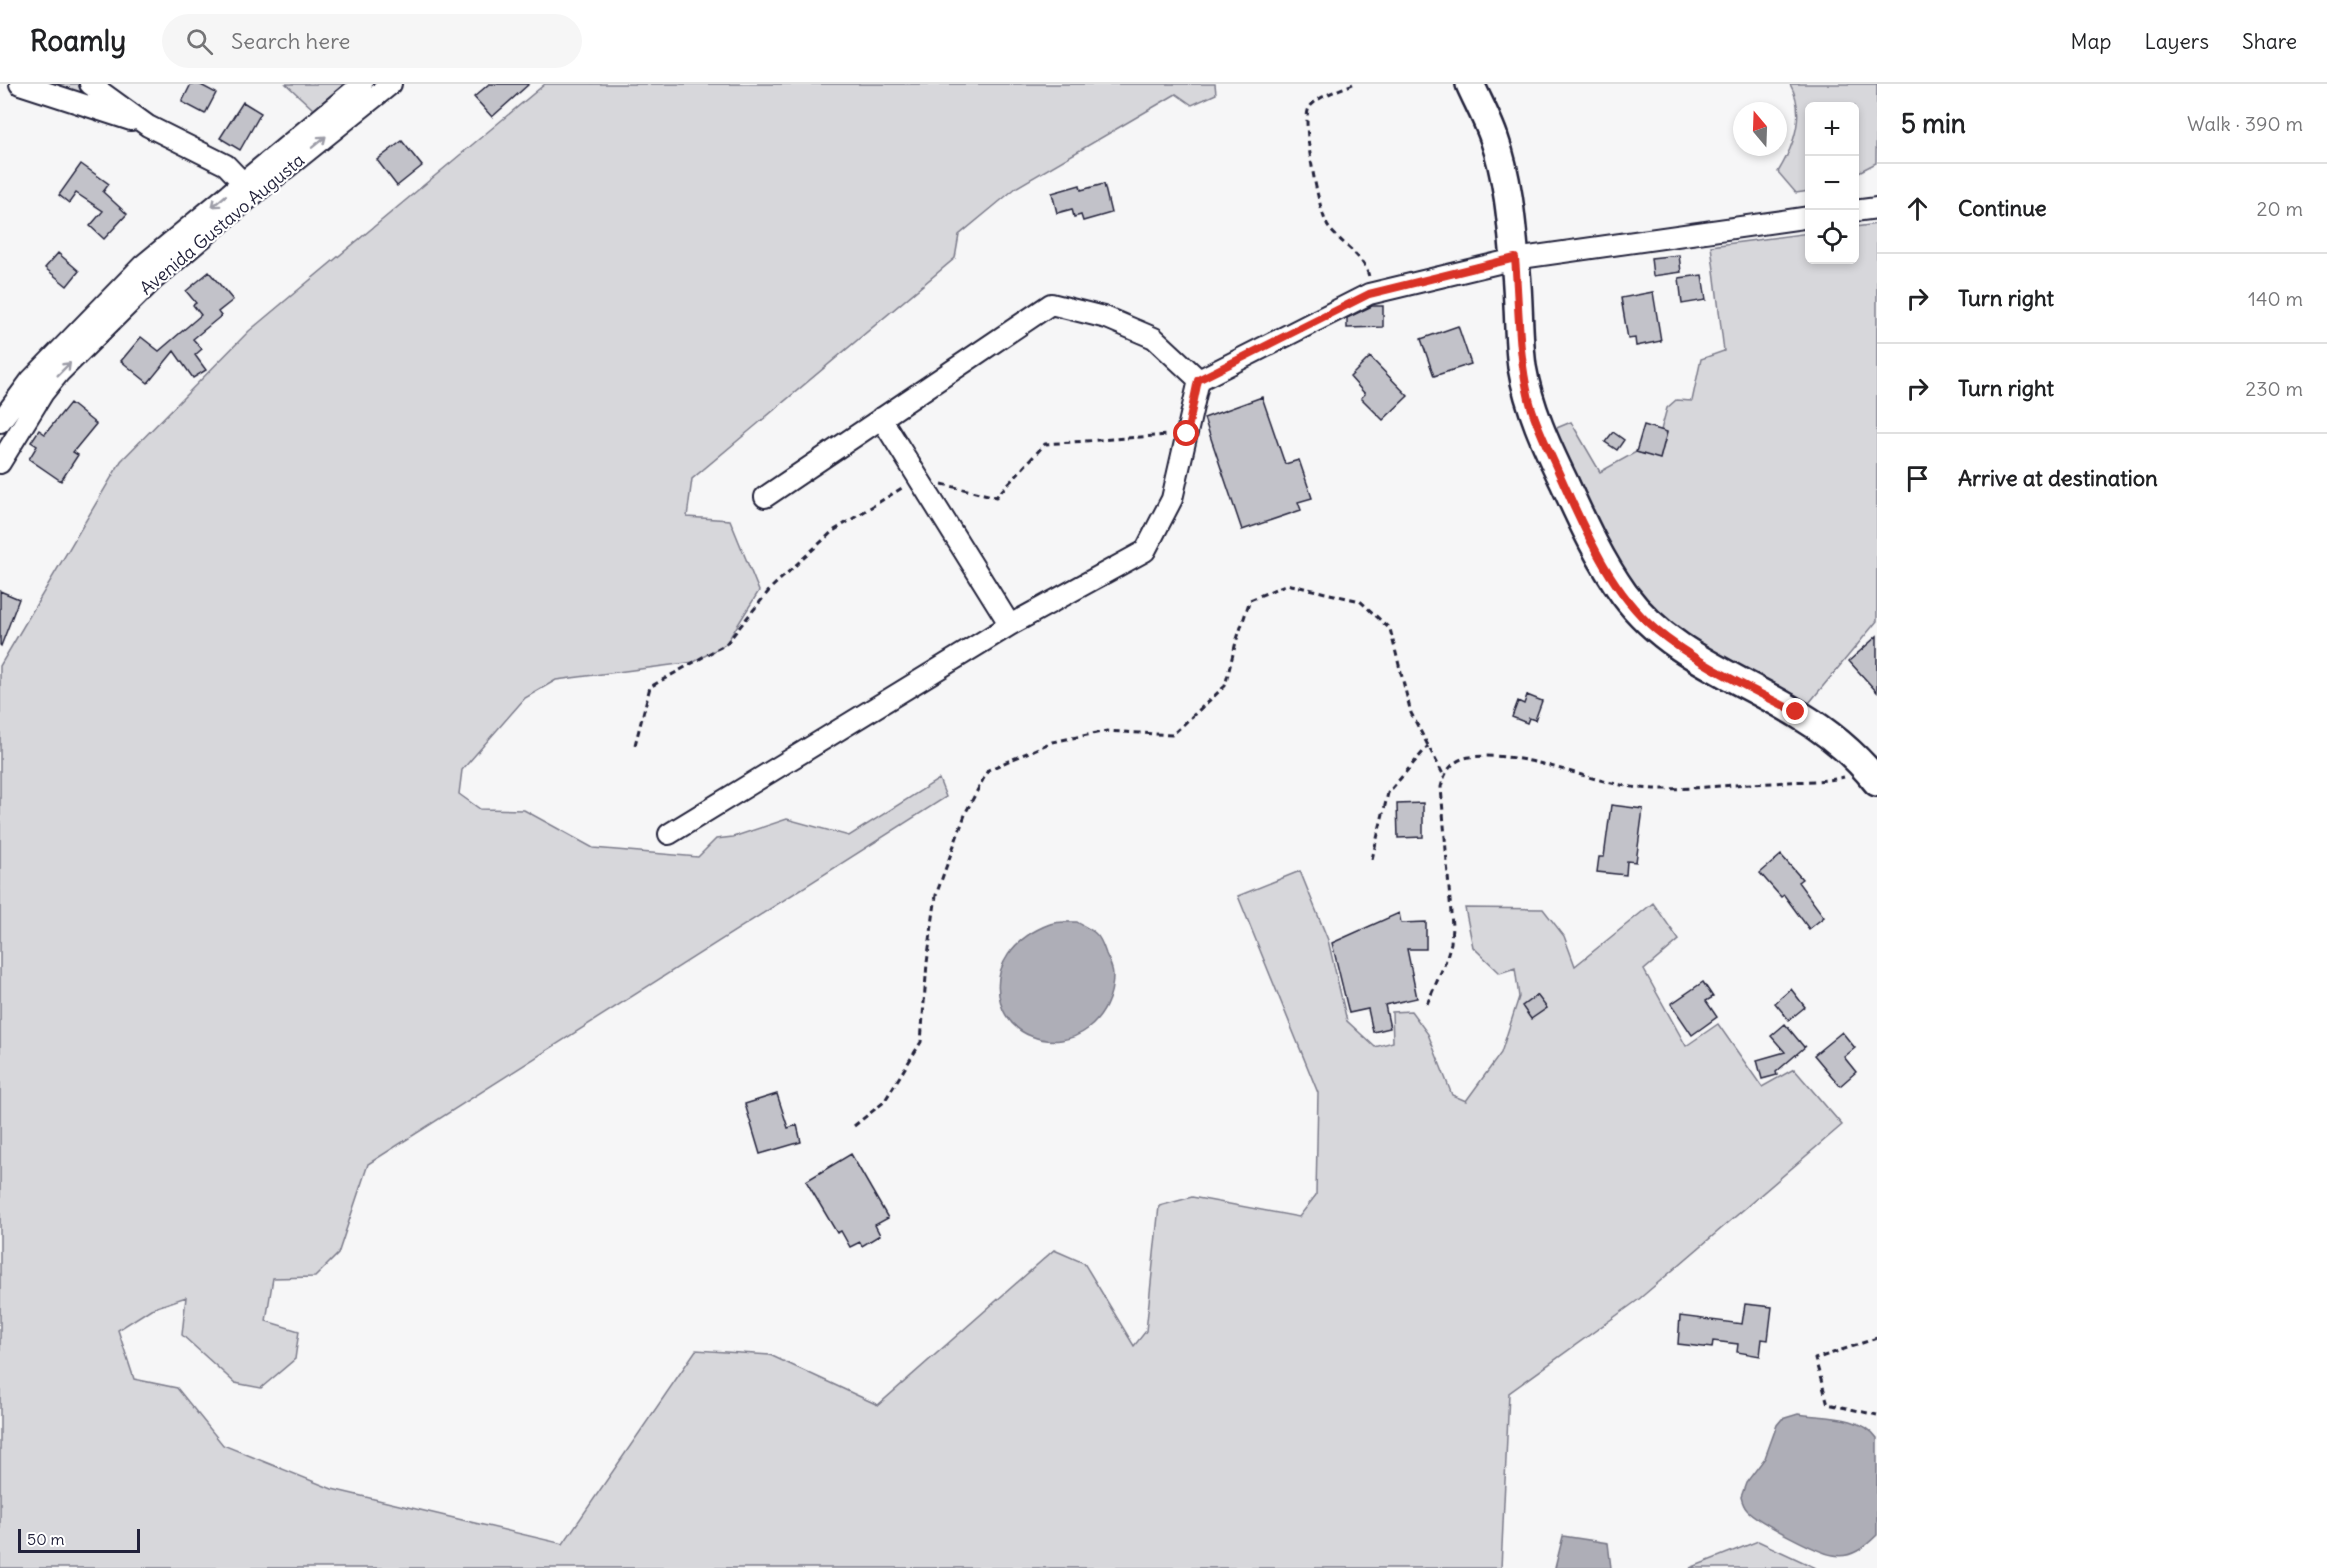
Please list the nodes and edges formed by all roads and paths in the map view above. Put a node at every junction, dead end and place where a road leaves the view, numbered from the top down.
1 (20, 84) edge
2 (90, 84) edge
3 (362, 84) edge
4 (391, 84) edge
5 (1353, 84) edge
6 (1470, 84) edge
7 (148, 126) junction
8 (249, 187) junction
9 (1877, 208) edge
10 (1859, 210) edge
11 (1805, 218) edge
12 (1515, 258) junction
13 (1369, 294) junction
14 (1198, 380) junction
15 (2, 414) edge
16 (881, 418) junction
17 (1187, 434) junction
18 (0, 463) edge
19 (918, 478) junction
20 (765, 497) dead end
21 (1010, 625) junction
22 (635, 745) dead end
23 (1428, 746) junction
24 (1871, 774) edge
25 (1444, 776) junction
26 (669, 834) dead end
27 (1372, 859) dead end
28 (1427, 1004) dead end
29 (854, 1126) dead end
30 (1877, 1338) edge
31 (1877, 1414) edge

1 - 7 street
2 - 7 street
3 - 8 street, Avenida Gustavo Augusta
8 -> 4 street, Avenida Gustavo Augusta
5 - 13 path
6 - 12 main road
7 - 8 street
8 -> 15 street, Avenida Gustavo Augusta
18 -> 8 street, Avenida Gustavo Augusta
9 - 10 street
11 - 12 street
12 - 13 street
12 - 24 main road
13 - 14 street
14 - 16 street
14 - 17 street
16 - 19 street
16 - 20 street
17 - 19 path
17 - 21 street
19 - 21 street
19 - 22 path
21 - 26 street
23 - 25 path
23 - 27 path
23 - 29 path
24 - 25 path
25 - 28 path
30 - 31 path

